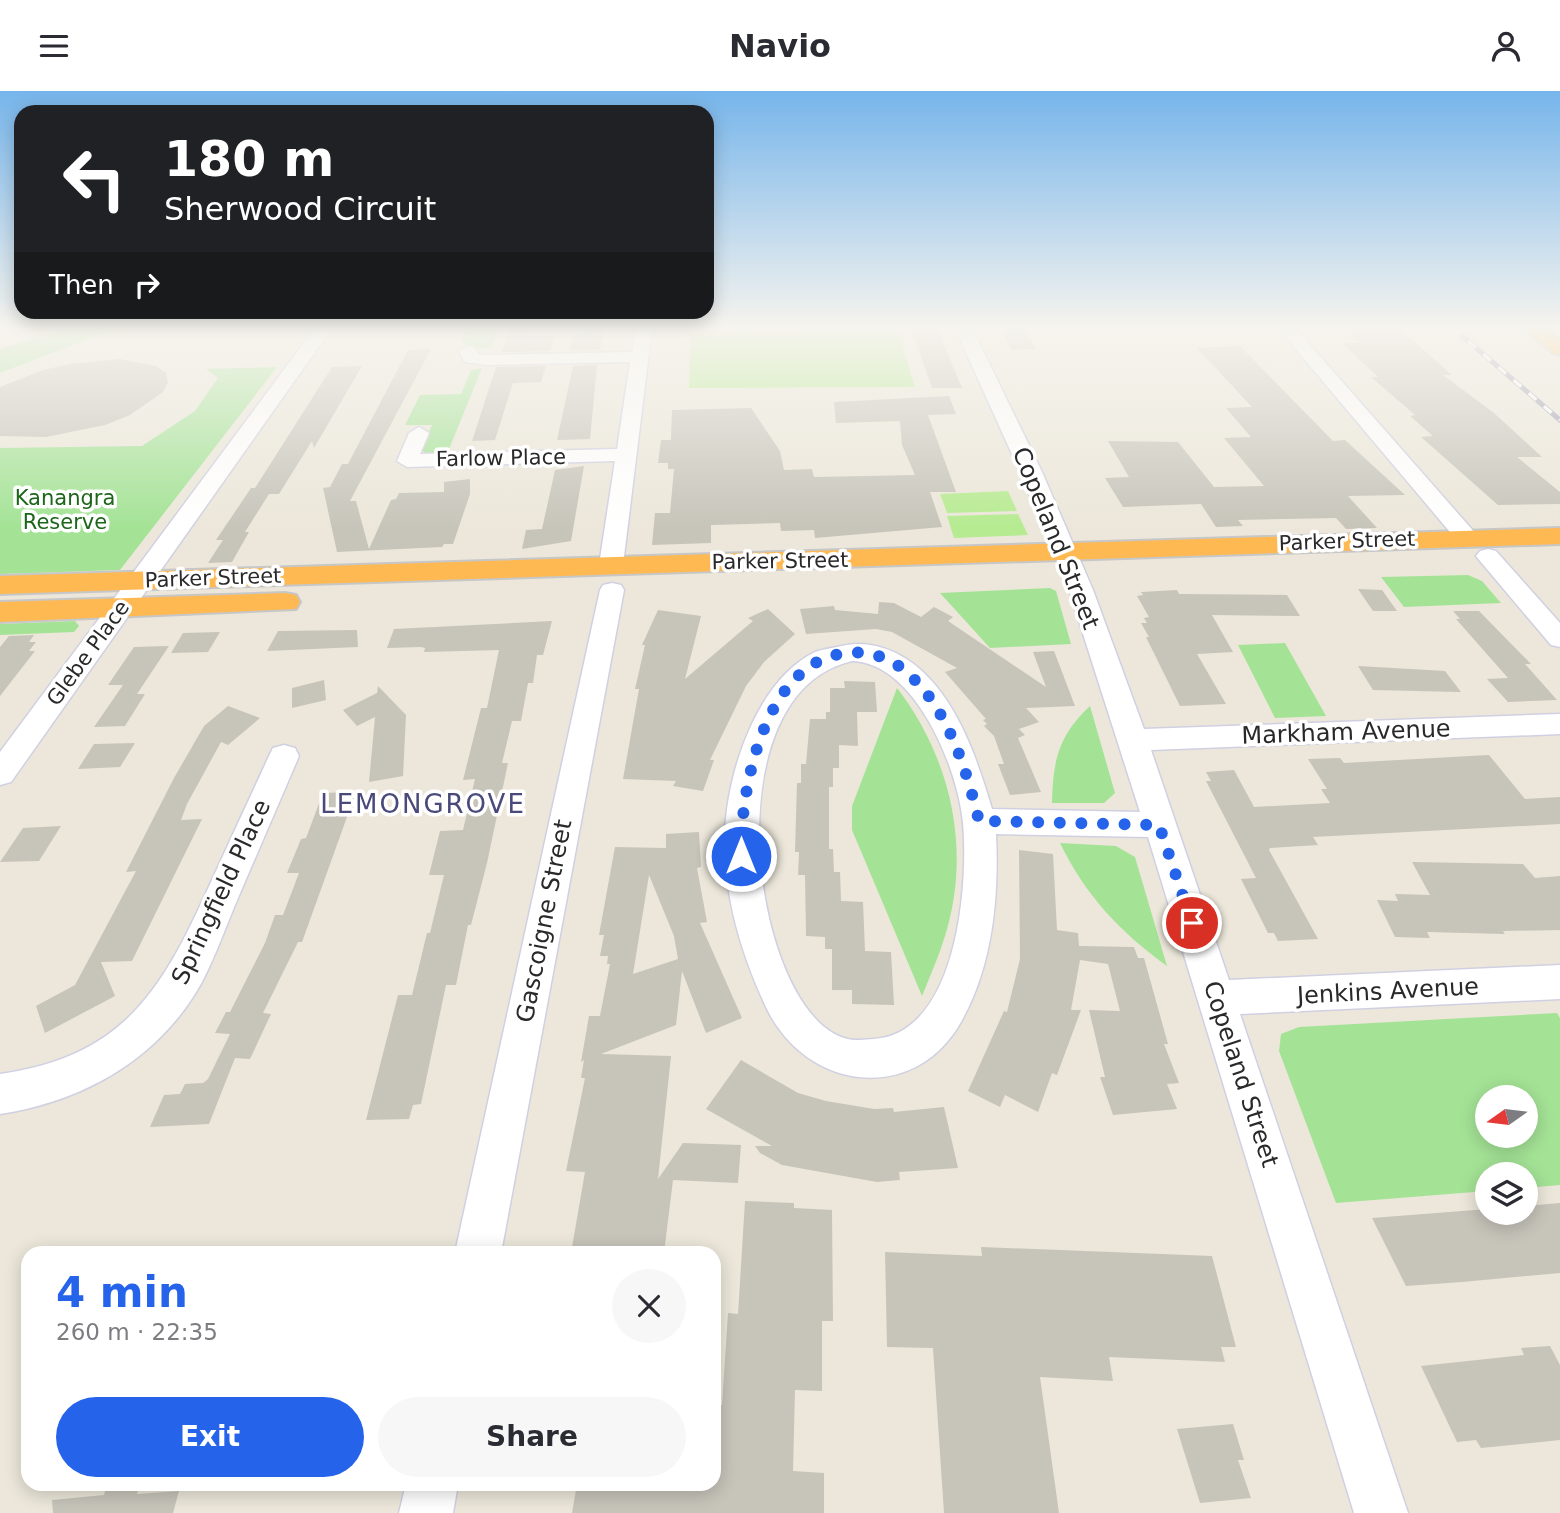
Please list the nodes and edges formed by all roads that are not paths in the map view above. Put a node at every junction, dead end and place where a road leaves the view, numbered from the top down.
1 (276, 394) edge
2 (635, 394) edge
3 (994, 394) edge
4 (1344, 394) edge
5 (419, 433) dead end
6 (626, 455) junction
7 (1560, 536) edge
8 (1478, 547) junction
9 (1560, 554) edge
10 (1070, 562) junction
11 (611, 577) junction
12 (141, 580) junction
13 (0, 585) edge
14 (121, 608) junction
15 (0, 612) edge
16 (1560, 639) edge
17 (1560, 724) edge
18 (1133, 740) junction
19 (284, 756) dead end
20 (0, 774) edge
21 (979, 821) junction
22 (1159, 825) junction
23 (1560, 982) edge
24 (1216, 997) junction
25 (0, 1094) edge
26 (479, 1246) edge
27 (431, 1491) edge
28 (426, 1513) edge
29 (1381, 1513) edge

1 - 12 street, Glebe Place
2 - 6 street, Gascoigne Street
3 - 10 street, Copeland Street
4 - 8 street
5 - 6 street, Farlow Place
6 - 11 street, Gascoigne Street
7 - 8 highway, Parker Street
8 - 9 highway, Parker Street
8 - 10 highway, Parker Street
8 - 16 street
10 - 11 highway, Parker Street
10 - 18 street, Copeland Street
11 - 12 highway, Parker Street
11 - 14 highway, Parker Street
11 - 26 street, Gascoigne Street
12 - 13 highway, Parker Street
12 - 14 street, Glebe Place
14 - 15 highway, Parker Street
14 - 20 street, Glebe Place
17 - 18 street, Markham Avenue
18 - 22 street, Copeland Street
19 - 25 street, Springfield Place
21 - 21 street
21 - 22 street
22 - 24 street, Copeland Street
23 - 24 street, Jenkins Avenue
24 - 29 street, Copeland Street
27 - 28 street

